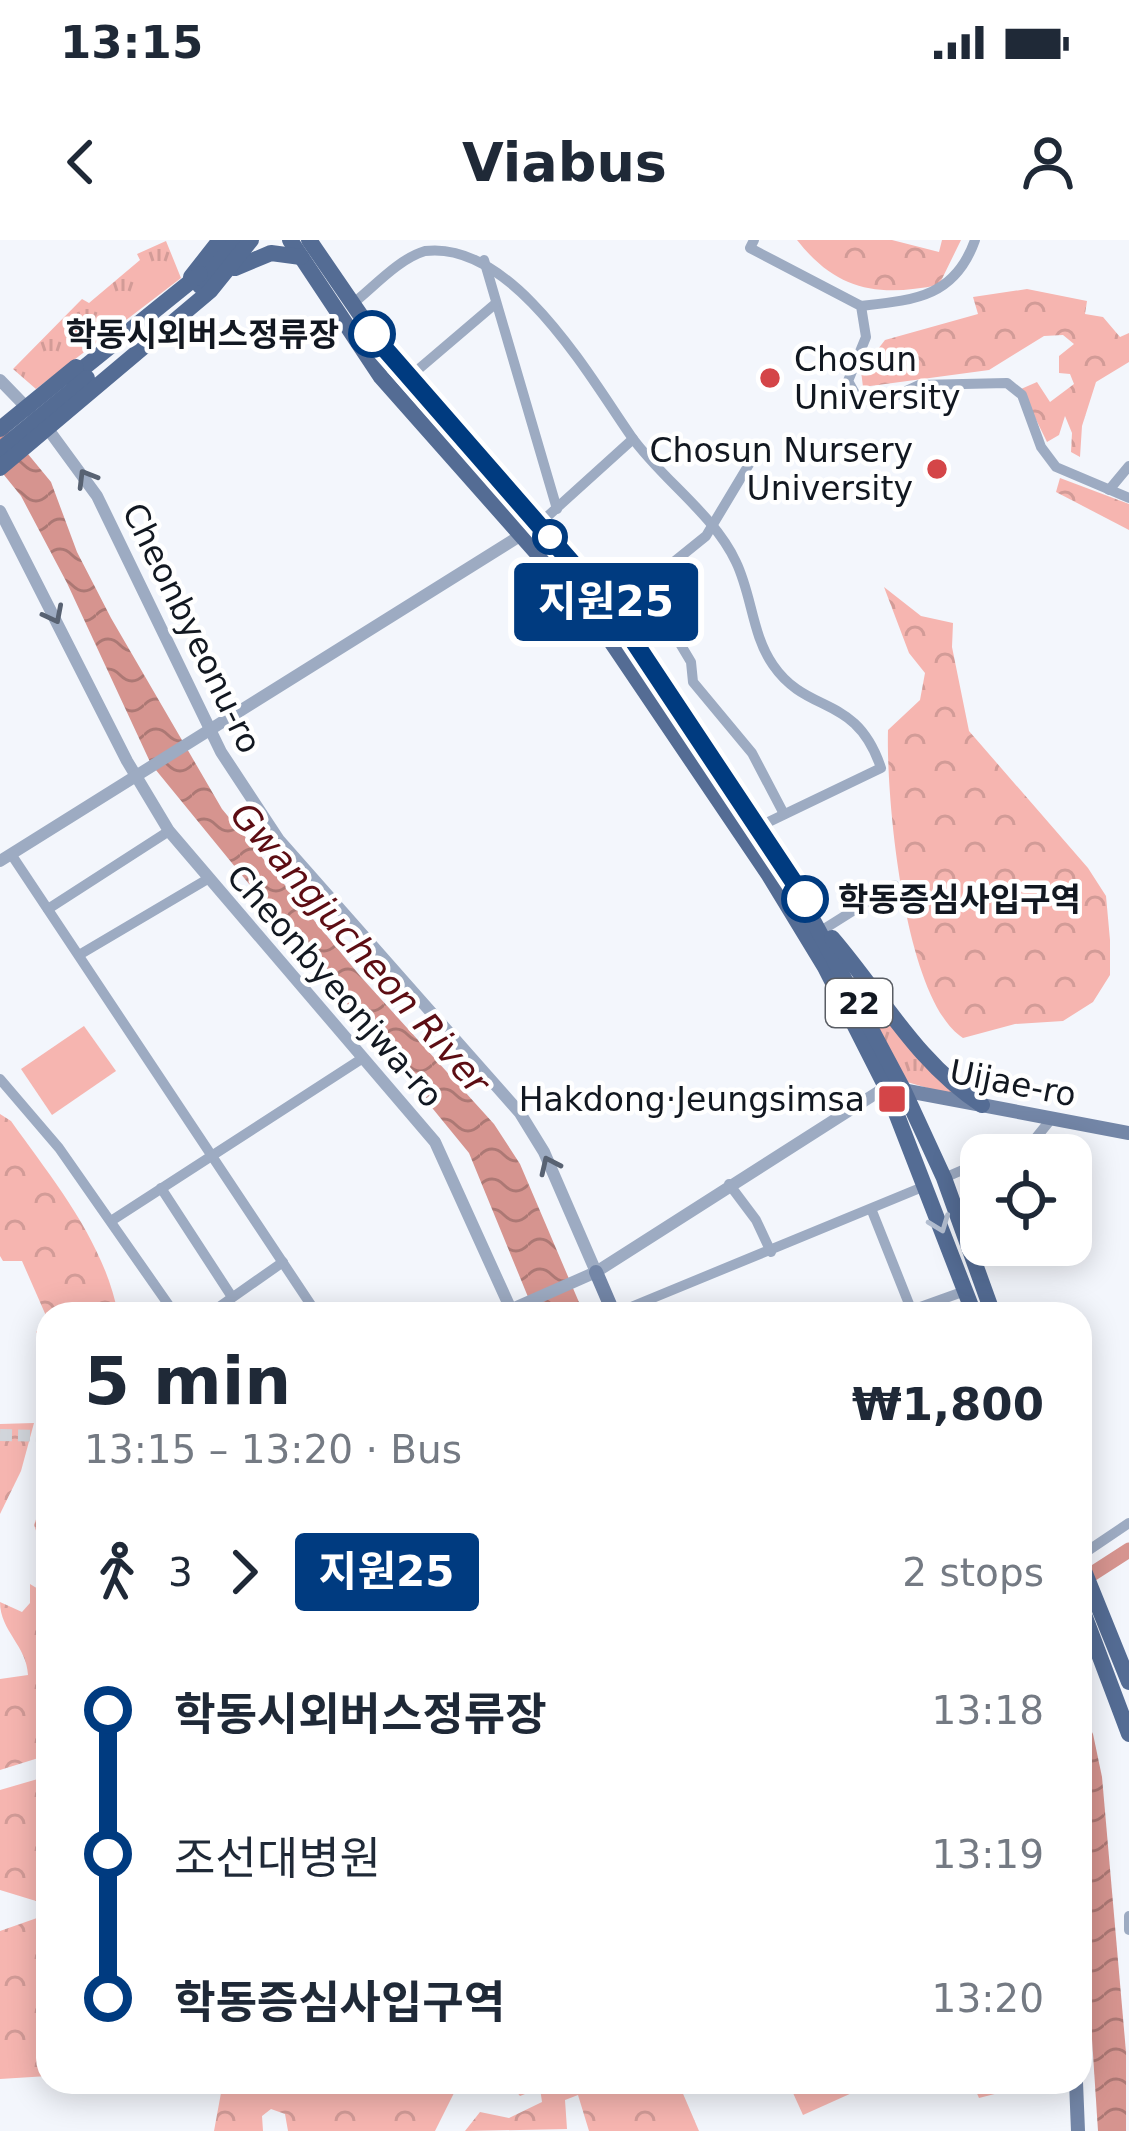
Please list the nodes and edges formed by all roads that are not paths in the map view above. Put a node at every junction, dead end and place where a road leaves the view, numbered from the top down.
1 (223, 240) edge
2 (237, 240) edge
3 (251, 240) edge
4 (290, 240) edge
5 (754, 240) edge
6 (975, 240) edge
7 (305, 248) edge
8 (484, 260) junction
9 (229, 272) junction
10 (351, 304) junction
11 (495, 304) junction
12 (861, 307) junction
13 (407, 379) junction
14 (0, 380) edge
15 (25, 406) junction
16 (46, 426) junction
17 (0, 433) edge
18 (633, 439) junction
19 (0, 450) edge
20 (754, 457) dead end
21 (1129, 466) edge
22 (0, 468) edge
23 (1109, 490) junction
24 (1129, 498) edge
25 (557, 509) junction
26 (0, 511) edge
27 (713, 528) junction
28 (532, 530) junction
29 (645, 585) junction
30 (613, 610) junction
31 (212, 733) junction
32 (136, 778) junction
33 (784, 814) junction
34 (731, 816) junction
35 (755, 826) junction
36 (169, 831) junction
37 (5, 858) edge
38 (206, 880) junction
39 (894, 886) dead end
40 (48, 909) junction
41 (820, 923) junction
42 (79, 956) junction
43 (363, 1058) junction
44 (0, 1079) edge
45 (895, 1088) junction
46 (982, 1105) junction
47 (1052, 1118) junction
48 (1129, 1133) edge
49 (1041, 1134) edge
50 (211, 1154) junction
51 (960, 1171) edge
52 (944, 1178) junction
53 (729, 1184) junction
54 (925, 1186) junction
55 (161, 1188) junction
56 (872, 1211) junction
57 (111, 1221) junction
58 (771, 1252) junction
59 (283, 1262) junction
60 (596, 1272) junction
61 (965, 1292) junction
62 (232, 1297) junction
63 (167, 1302) edge
64 (225, 1302) edge
65 (309, 1302) edge
66 (504, 1302) edge
67 (530, 1302) edge
68 (609, 1302) edge
69 (644, 1302) edge
70 (908, 1302) edge
71 (938, 1302) edge
72 (969, 1302) edge
73 (989, 1302) edge
74 (1129, 1523) edge
75 (1092, 1549) edge
76 (1092, 1615) edge
77 (1092, 1626) edge
78 (1092, 1664) edge
79 (1129, 1682) edge
80 (1112, 1696) junction
81 (1129, 1734) edge
82 (1129, 1916) edge
83 (1129, 1930) edge
84 (1076, 2094) edge
85 (1078, 2131) edge

1 - 15 main road
1 - 17 main road
2 - 19 main road
3 - 9 main road
4 - 7 main road, 22
5 - 12 street
6 - 12 street
7 - 9 main road
7 - 10 main road, 22
7 - 28 main road, 22
8 - 10 street
8 - 11 street
8 - 18 street
9 - 16 main road
10 - 13 main road, 22
11 - 13 street
11 - 25 street
12 - 23 street
13 - 28 main road, 22
14 - 15 street, Cheonbyeonu-ro
15 - 16 street, Cheonbyeonu-ro
15 - 17 main road
16 - 22 main road
31 -> 16 street, Cheonbyeonu-ro
18 - 25 street
18 - 27 street
20 - 27 street
21 - 23 street
23 - 24 street
25 - 28 street
26 -> 32 street, Cheonbyeonjwa-ro
27 - 29 street
27 - 33 street
28 - 30 main road, 22
28 - 31 street
28 - 34 main road, 22
29 - 30 street
29 - 33 street
30 - 35 main road, 22
31 - 32 street
60 -> 31 street, Cheonbyeonu-ro
32 - 36 street, Cheonbyeonjwa-ro
32 - 37 street
33 - 35 street
34 - 35 main road
34 - 45 main road, 22
35 - 41 main road, 22
36 - 38 street, Cheonbyeonjwa-ro
36 - 40 street
37 - 40 street
38 - 42 street
38 - 43 street, Cheonbyeonjwa-ro
39 - 41 street
40 - 42 street
41 - 45 main road, 22
41 - 46 main road
42 - 50 street
43 - 50 street
43 - 66 street, Cheonbyeonjwa-ro
44 - 57 street
45 - 46 main road, Uijae-ro
45 - 52 main road, 22
45 - 53 street
45 - 54 main road, 22
46 - 47 main road, Uijae-ro
47 - 48 main road, Uijae-ro
47 - 49 street
50 - 55 street
50 - 59 street
51 - 52 street
52 - 73 main road, 22
53 - 58 street
53 - 60 street
54 - 56 street
54 -> 61 main road, 22
55 - 57 street
55 - 62 street
56 - 58 street
56 - 70 street
57 - 63 street
58 - 69 street
59 - 62 street
59 - 65 street
60 - 67 street
60 - 68 main road, Cheonbyeonu-ro
61 - 71 street
61 - 72 main road, 22
62 - 64 street
74 - 75 street
76 - 79 main road
77 - 80 main road
78 - 80 main road
80 - 81 main road
82 - 83 street
84 - 85 main road

